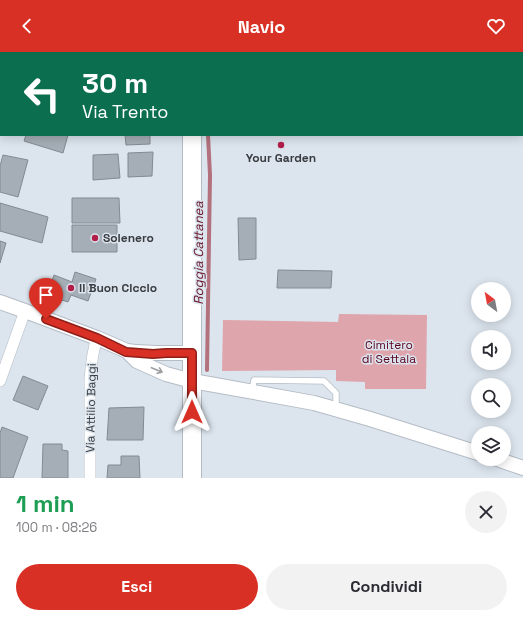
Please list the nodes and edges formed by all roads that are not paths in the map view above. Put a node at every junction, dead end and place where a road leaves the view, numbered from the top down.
1 (192, 136) edge
2 (0, 302) edge
3 (25, 311) junction
4 (97, 338) junction
5 (126, 352) junction
6 (192, 353) junction
7 (0, 381) edge
8 (192, 381) junction
9 (252, 392) junction
10 (336, 409) junction
11 (471, 451) edge
12 (511, 464) edge
13 (523, 468) edge
14 (90, 478) edge
15 (192, 478) edge

1 - 6 main road
2 - 3 street
3 - 4 street
3 - 7 street
4 - 5 street
4 - 14 street, Via Attilio Baggi
5 - 6 street
5 -> 8 street
6 - 8 main road
8 - 9 street
8 - 15 main road
9 - 10 street
9 - 10 lane
10 - 11 street
12 - 13 street

